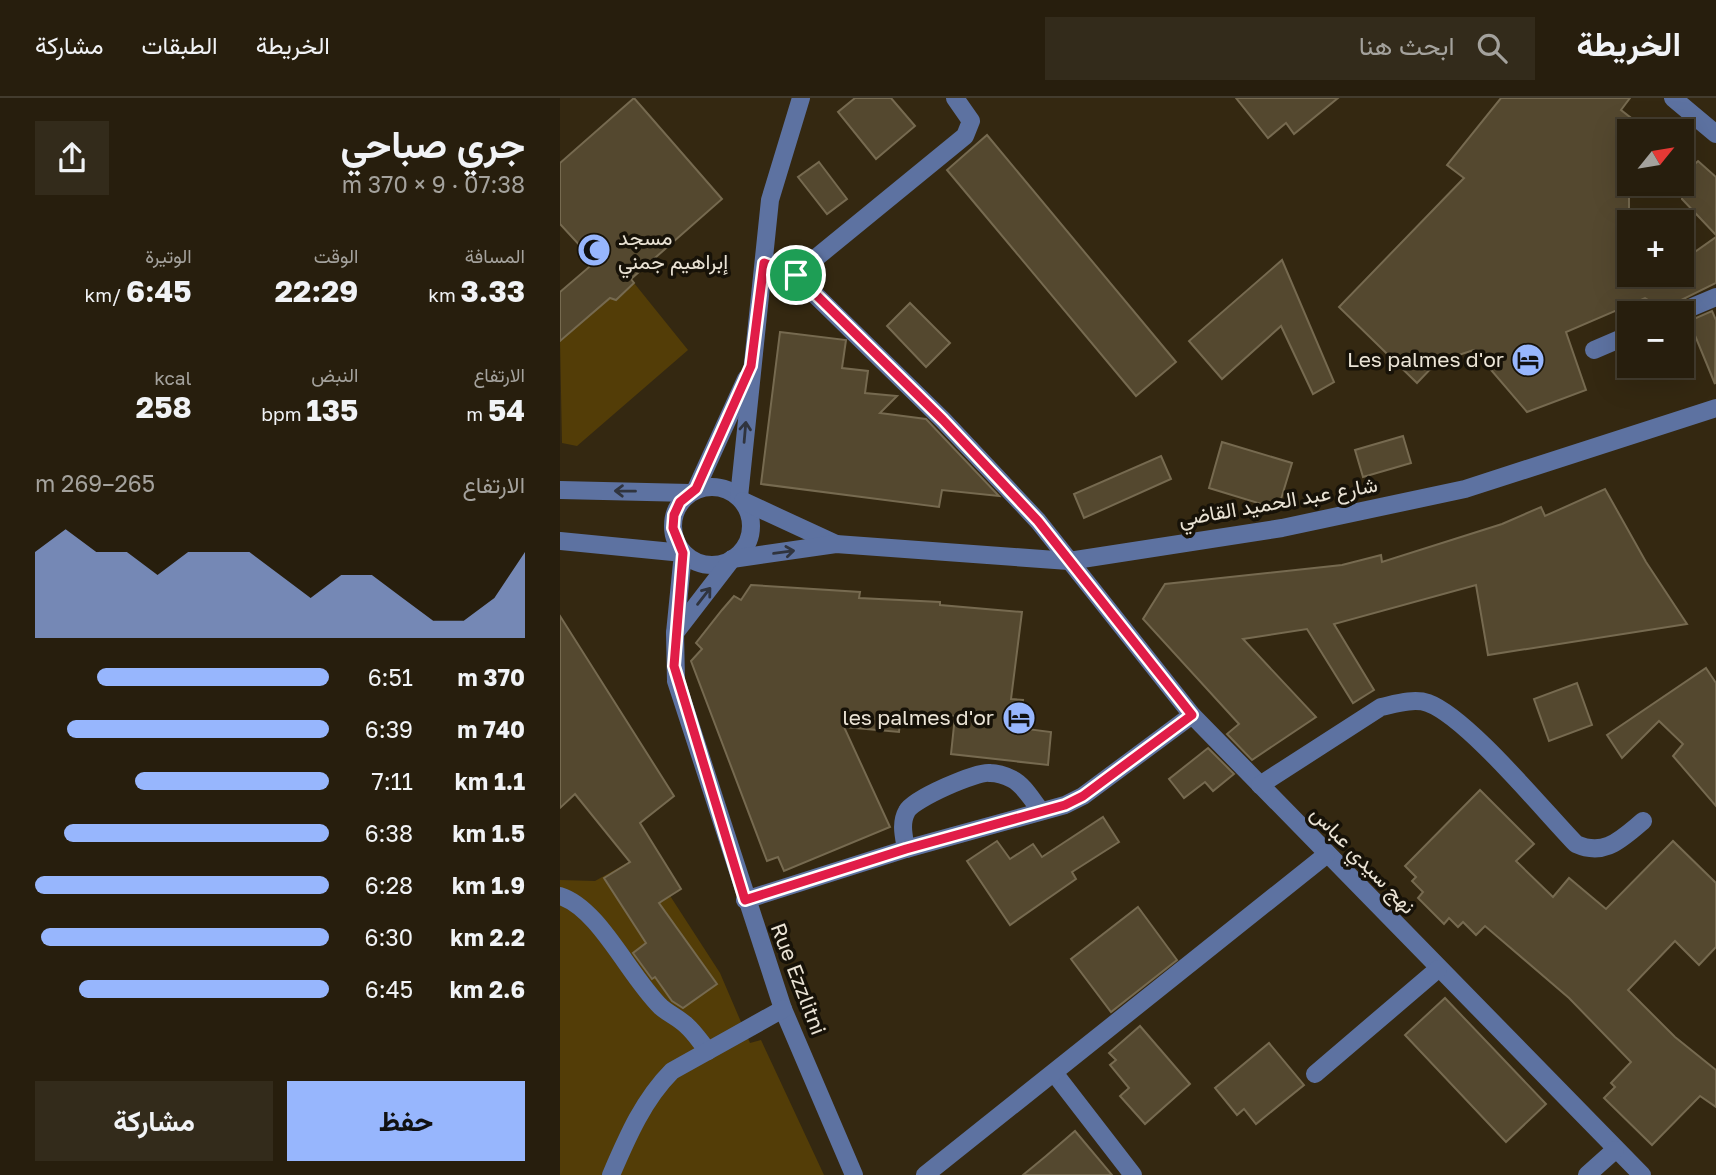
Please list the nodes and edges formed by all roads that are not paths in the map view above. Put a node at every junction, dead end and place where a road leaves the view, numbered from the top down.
1 (801, 98) edge
2 (955, 98) edge
3 (1673, 98) edge
4 (1716, 134) edge
5 (764, 263) junction
6 (796, 275) junction
7 (1716, 297) edge
8 (1694, 306) edge
9 (1617, 340) edge
10 (1594, 350) dead end
11 (751, 366) junction
12 (1716, 408) edge
13 (560, 490) edge
14 (693, 491) junction
15 (741, 499) junction
16 (560, 541) edge
17 (836, 544) junction
18 (683, 553) junction
19 (732, 559) junction
20 (1069, 561) junction
21 (675, 633) junction
22 (1192, 715) junction
23 (1260, 785) junction
24 (1041, 811) junction
25 (1643, 821) dead end
26 (906, 849) junction
27 (1326, 855) junction
28 (560, 895) edge
29 (745, 900) junction
30 (1438, 970) junction
31 (783, 1009) junction
32 (708, 1051) junction
33 (1055, 1074) junction
34 (1315, 1074) dead end
35 (1615, 1150) junction
36 (611, 1175) edge
37 (853, 1175) edge
38 (925, 1175) edge
39 (1133, 1175) edge
40 (1587, 1175) edge
41 (1642, 1175) edge

1 - 5 street
2 - 6 street
3 - 4 street
5 - 6 street
5 - 11 street
6 - 20 street, نهج سيدي عباس
7 - 8 street
9 - 10 street
11 - 14 street
15 -> 11 street
12 - 20 street, شارع عبد الحميد القاضي
14 -> 13 street
14 - 15 street
14 - 18 street
15 - 17 street, شارع عبد الحميد القاضي
15 - 19 street
16 - 18 street
19 -> 17 street, شارع عبد الحميد القاضي
17 - 20 street, شارع عبد الحميد القاضي
18 - 19 street
18 - 21 street, Rue Ezzlitni
21 -> 19 street
20 - 22 street, نهج سيدي عباس
21 - 29 street, Rue Ezzlitni
22 - 23 street, نهج سيدي عباس
22 - 24 street
23 - 25 street
23 - 27 street, نهج سيدي عباس
24 - 26 street
24 - 26 street
26 - 29 street
27 - 30 street, نهج سيدي عباس
27 - 33 street
28 - 32 street
29 - 31 street, Rue Ezzlitni
30 - 34 street
30 - 35 street, نهج سيدي عباس
31 - 32 street
31 - 37 street, Rue Ezzlitni
32 - 36 street
33 - 38 street
33 - 39 street
35 - 40 street
35 - 41 street, نهج سيدي عباس

